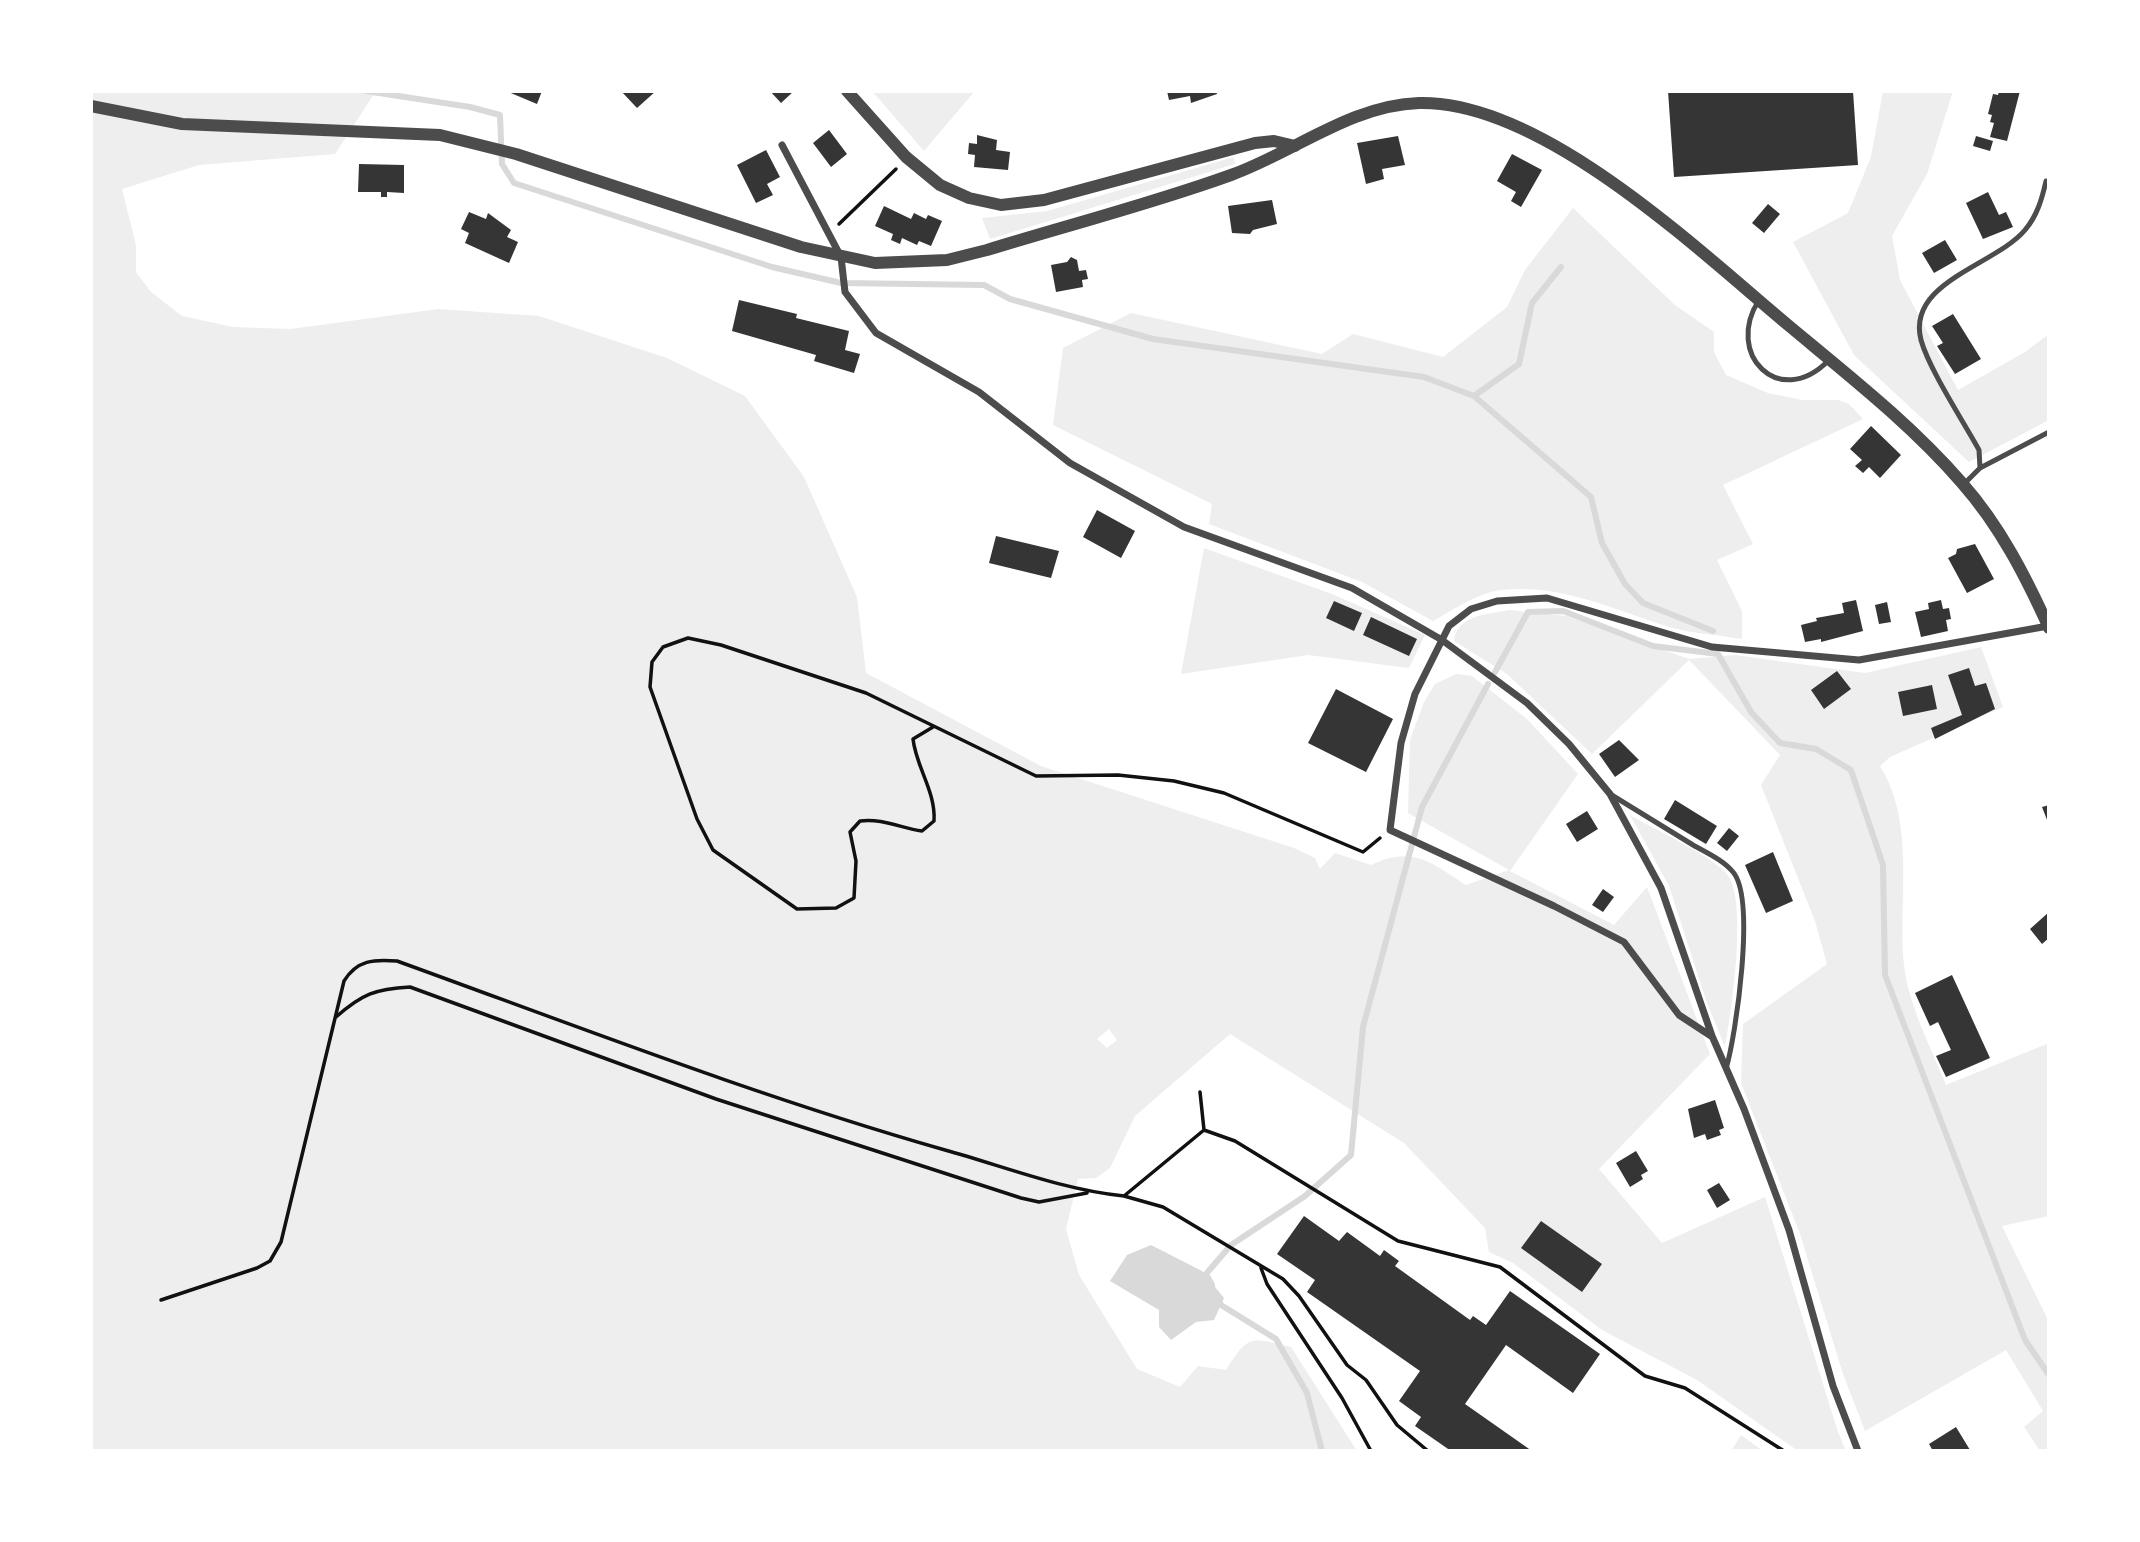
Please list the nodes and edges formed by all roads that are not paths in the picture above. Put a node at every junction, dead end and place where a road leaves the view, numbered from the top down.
1 (847, 91) edge
2 (92, 106) edge
3 (782, 145) dead end
4 (1295, 146) junction
5 (2046, 181) dead end
6 (841, 257) junction
7 (1759, 300) junction
8 (1829, 359) junction
9 (2049, 432) edge
10 (1980, 468) junction
11 (1964, 484) junction
12 (2049, 627) edge
13 (1442, 640) junction
14 (1610, 794) junction
15 (1712, 1036) junction
16 (1726, 1069) junction
17 (1858, 1451) edge

1 - 4 street
2 - 6 street
3 - 6 street
4 - 6 street
4 - 7 street
5 - 10 lane
6 - 13 street
7 - 8 street
7 - 8 lane
8 - 11 street
9 - 10 lane
10 - 11 lane
11 - 12 street
12 - 13 street
13 - 14 street
13 - 15 street
14 - 15 street
14 - 16 lane
15 - 16 street
16 - 17 street

